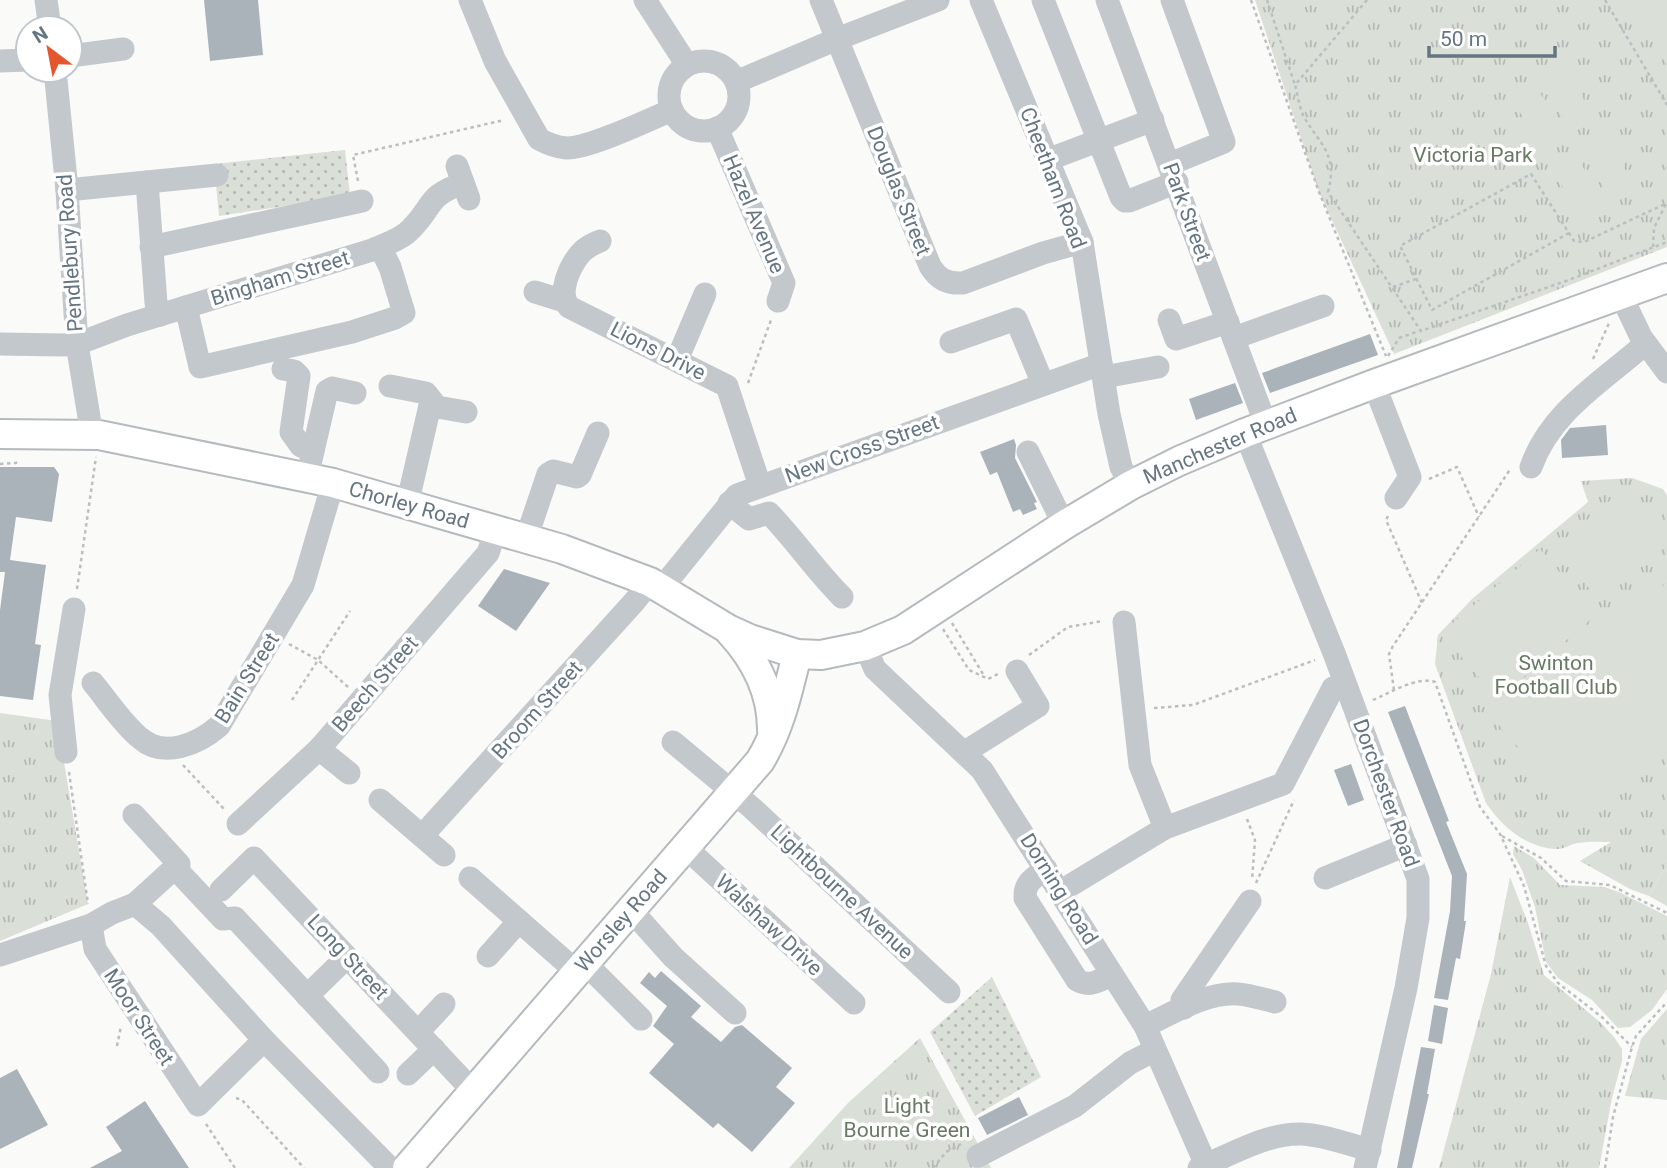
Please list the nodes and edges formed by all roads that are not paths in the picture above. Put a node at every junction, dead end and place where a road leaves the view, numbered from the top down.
1 (470, 0) edge
2 (645, 0) edge
3 (821, 0) edge
4 (938, 0) edge
5 (981, 0) edge
6 (1043, 0) edge
7 (1107, 0) edge
8 (1172, 0) edge
9 (911, 5) edge
10 (837, 39) junction
11 (123, 48) dead end
12 (84, 54) edge
13 (687, 65) junction
14 (736, 82) junction
15 (56, 84) edge
16 (672, 110) junction
17 (1153, 120) junction
18 (717, 128) junction
19 (1099, 141) junction
20 (1047, 160) junction
21 (1173, 173) junction
22 (217, 175) dead end
23 (147, 182) junction
24 (463, 183) dead end
25 (67, 190) junction
26 (362, 201) road end
27 (600, 240) dead end
28 (1082, 242) junction
29 (151, 247) junction
30 (380, 247) junction
31 (1667, 278) edge
32 (535, 292) dead end
33 (705, 294) dead end
34 (1621, 295) junction
35 (564, 301) junction
36 (778, 301) road end
37 (1323, 306) dead end
38 (186, 307) junction
39 (160, 315) junction
40 (1169, 320) dead end
41 (1231, 330) junction
42 (951, 342) dead end
43 (0, 344) edge
44 (77, 344) junction
45 (1645, 344) junction
46 (677, 360) junction
47 (1158, 367) dead end
48 (283, 369) dead end
49 (1102, 370) junction
50 (1667, 372) edge
51 (1043, 384) junction
52 (1374, 384) junction
53 (390, 386) dead end
54 (355, 393) dead end
55 (431, 401) junction
56 (466, 412) dead end
57 (1255, 429) junction
58 (598, 433) dead end
59 (0, 434) edge
60 (95, 435) junction
61 (1028, 452) dead end
62 (1521, 468) road end
63 (318, 470) junction
64 (1131, 485) junction
65 (760, 486) junction
66 (1396, 498) road end
67 (729, 503) junction
68 (407, 505) junction
69 (1063, 525) junction
70 (496, 530) junction
71 (526, 539) junction
72 (655, 585) junction
73 (842, 597) dead end
74 (74, 609) road end
75 (1124, 622) road end
76 (728, 629) junction
77 (865, 646) junction
78 (797, 654) junction
79 (1015, 669) road end
80 (93, 683) dead end
81 (1345, 684) junction
82 (673, 741) dead end
83 (771, 742) junction
84 (319, 749) junction
85 (66, 752) road end
86 (965, 752) junction
87 (349, 773) dead end
88 (734, 793) junction
89 (380, 800) dead end
90 (134, 815) dead end
91 (238, 824) road end
92 (1165, 828) junction
93 (422, 836) junction
94 (1406, 845) junction
95 (685, 847) junction
96 (444, 855) dead end
97 (175, 868) junction
98 (1046, 869) junction
99 (470, 878) dead end
100 (1325, 878) dead end
101 (221, 890) dead end
102 (1061, 891) junction
103 (1250, 901) dead end
104 (135, 905) junction
105 (631, 910) junction
106 (519, 921) junction
107 (91, 925) junction
108 (1215, 954) junction
109 (0, 955) edge
110 (488, 956) dead end
111 (348, 957) junction
112 (581, 967) junction
113 (1112, 975) junction
114 (949, 992) dead end
115 (1220, 995) junction
116 (307, 996) junction
117 (1275, 1002) dead end
118 (444, 1003) dead end
119 (854, 1003) dead end
120 (1184, 1008) junction
121 (735, 1013) dead end
122 (641, 1019) dead end
123 (1145, 1026) junction
124 (418, 1032) junction
125 (264, 1040) junction
126 (434, 1049) junction
127 (1155, 1050) junction
128 (379, 1072) dead end
129 (408, 1074) dead end
130 (472, 1090) junction
131 (978, 1156) road end
132 (1367, 1159) edge
133 (419, 1164) edge
134 (1203, 1166) edge
135 (390, 1168) edge

1 - 16 street
2 - 13 street
3 - 10 street, Douglas Street
4 - 9 street
5 - 20 street, Cheetham Road
6 - 19 street
7 - 17 street, Park Street
8 - 21 street
9 - 10 street
10 - 14 street
10 - 28 street, Douglas Street
11 - 12 street
13 - 14 street
13 - 16 street
14 - 18 street
15 - 25 street, Pendlebury Road
16 - 18 street
17 - 19 street
17 - 21 street, Park Street
18 - 36 street, Hazel Avenue
19 - 20 street
19 - 21 street
20 - 28 street, Cheetham Road
21 - 41 street, Park Street
22 - 23 street
23 - 25 street
23 - 29 street
24 - 30 street, Bingham Street
25 - 44 street, Pendlebury Road
26 - 29 street
27 - 35 street
28 - 49 street, Cheetham Road
29 - 39 street
30 - 38 street, Bingham Street
30 - 38 street
31 - 34 main road, Manchester Road
32 - 35 street, Lions Drive
33 - 46 street
34 - 45 street
34 - 52 main road, Manchester Road
35 - 46 street, Lions Drive
37 - 41 street
38 - 39 street, Bingham Street
39 - 44 street, Bingham Street
40 - 41 street
41 - 57 street, Park Street
42 - 51 street
43 - 44 street, Bingham Street
44 - 60 street, Pendlebury Road
45 - 50 street
45 - 62 street
46 - 65 street, Lions Drive
47 - 49 street, New Cross Street
48 - 63 street
49 - 51 street, New Cross Street
49 - 64 street, Cheetham Road
51 - 65 street, New Cross Street
52 - 57 main road, Manchester Road
52 - 66 street
53 - 55 street
54 - 63 street, Bain Street
55 - 56 street
55 - 68 street
57 - 64 main road, Manchester Road
57 - 81 street, Dorchester Road
58 - 71 street
59 - 60 main road, Chorley Road
60 - 63 main road, Chorley Road
61 - 69 street
63 - 68 main road, Chorley Road
63 - 80 street, Bain Street
64 - 69 main road, Manchester Road
65 - 67 street, New Cross Street
67 - 72 street, New Cross Street
67 - 73 street
68 - 70 main road, Chorley Road
69 - 77 main road, Manchester Road
70 - 71 main road, Chorley Road
70 - 84 street, Beech Street
71 - 72 main road, Chorley Road
72 - 76 main road, Chorley Road
72 - 93 street, Broom Street
74 - 85 street
75 - 92 street
76 - 78 main road, Chorley Road
76 - 83 main road
77 - 78 main road, Manchester Road
77 - 86 street, Dorning Road
78 - 83 main road, Worsley Road
79 - 86 street
81 - 92 street
81 - 94 street, Dorchester Road
82 - 88 street, Lightbourne Avenue
83 - 88 main road, Worsley Road
84 - 87 street
84 - 91 street, Beech Street
86 - 98 street, Dorning Road
88 - 95 main road, Worsley Road
88 - 114 street, Lightbourne Avenue
89 - 93 street
90 - 97 street
92 - 102 street
93 - 96 street
94 - 100 street
94 - 132 street, Dorchester Road
95 - 105 main road, Worsley Road
95 - 119 street, Walshaw Drive
97 - 104 street
97 - 116 street
98 - 102 street, Dorning Road
98 - 113 street
99 - 106 street
101 - 111 street, Long Street
102 - 113 street, Dorning Road
103 - 108 street
104 - 107 street
104 - 125 street
105 - 112 main road, Worsley Road
105 - 121 street
106 - 110 street
106 - 112 street
107 - 109 street
107 - 125 street, Moor Street
108 - 115 street
108 - 120 street
111 - 116 street
111 - 124 street, Long Street
112 - 122 street
112 - 130 main road, Worsley Road
113 - 123 street, Dorning Road
115 - 117 street
115 - 120 street
116 - 128 street
118 - 124 street
120 - 123 street
123 - 127 street, Dorning Road
124 - 126 street, Long Street
125 - 135 street
126 - 129 street
126 - 130 street, Long Street
127 - 131 street
127 - 134 street, Dorning Road
130 - 133 main road, Worsley Road
132 - 134 street

